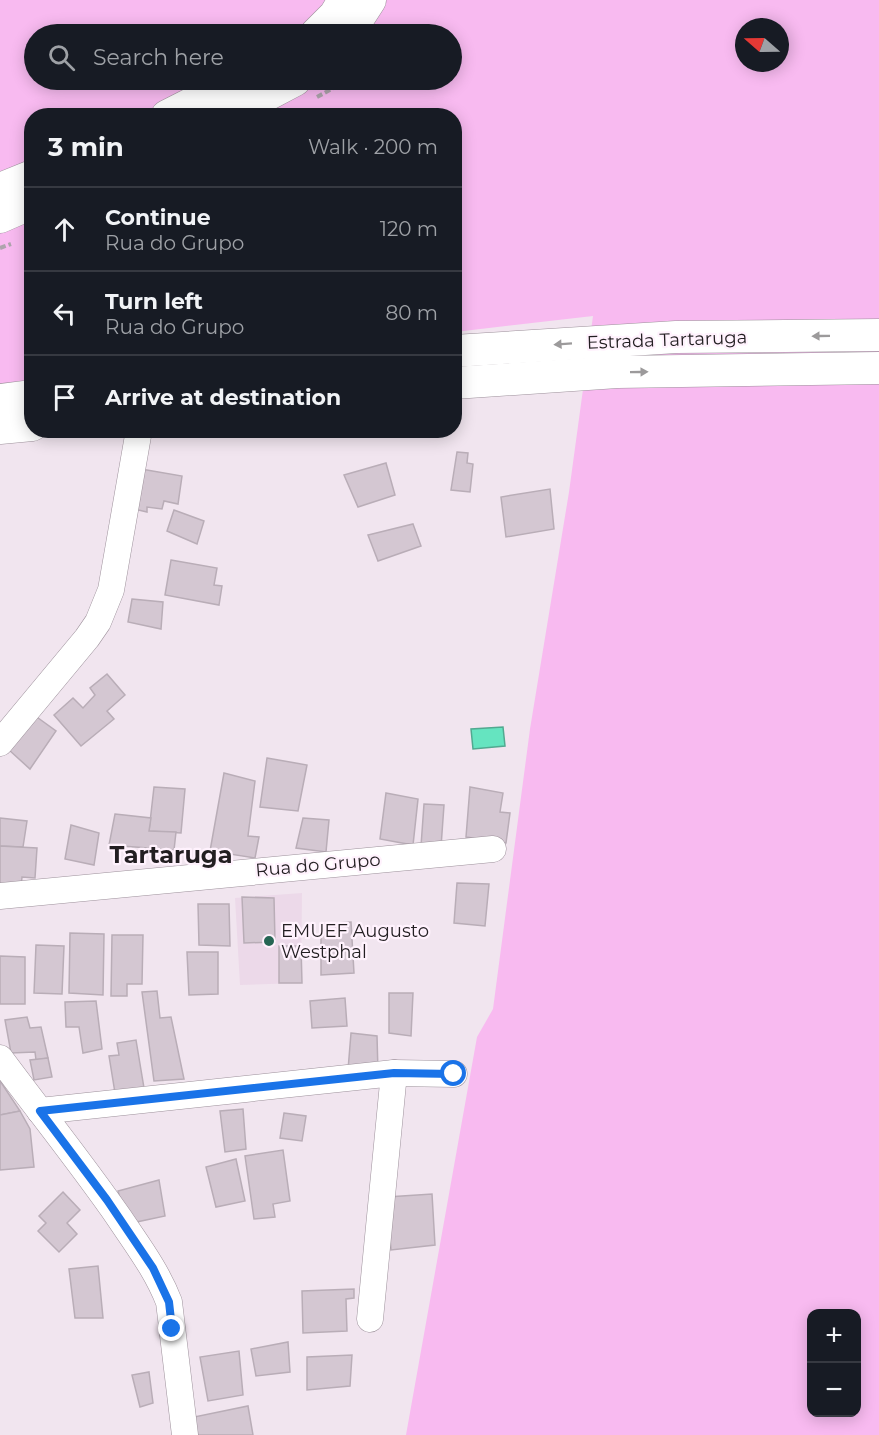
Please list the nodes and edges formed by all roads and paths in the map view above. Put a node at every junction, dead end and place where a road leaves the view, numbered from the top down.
1 (344, 0) edge
2 (370, 0) edge
3 (326, 24) edge
4 (354, 24) edge
5 (218, 90) edge
6 (276, 90) edge
7 (183, 108) edge
8 (242, 108) edge
9 (24, 179) edge
10 (0, 189) edge
11 (24, 206) edge
12 (0, 217) edge
13 (879, 335) edge
14 (462, 350) edge
15 (879, 368) edge
16 (462, 382) edge
17 (24, 397) edge
18 (0, 400) edge
19 (24, 426) edge
20 (0, 428) edge
21 (138, 438) edge
22 (0, 743) edge
23 (493, 849) dead end
24 (0, 896) edge
25 (0, 1058) edge
26 (394, 1073) junction
27 (454, 1074) dead end
28 (40, 1111) junction
29 (370, 1319) dead end
30 (185, 1435) edge

1 - 3 street
2 - 4 street
5 - 7 street
6 - 8 street
9 - 10 street
11 - 12 street
13 -> 14 street, Estrada Tartaruga
16 -> 15 street, Estrada Tartaruga
17 - 18 street
19 - 20 street
21 - 22 street
23 - 24 street, Rua do Grupo
25 - 28 street
26 - 27 street
26 - 28 street
26 - 29 street
28 - 30 street

